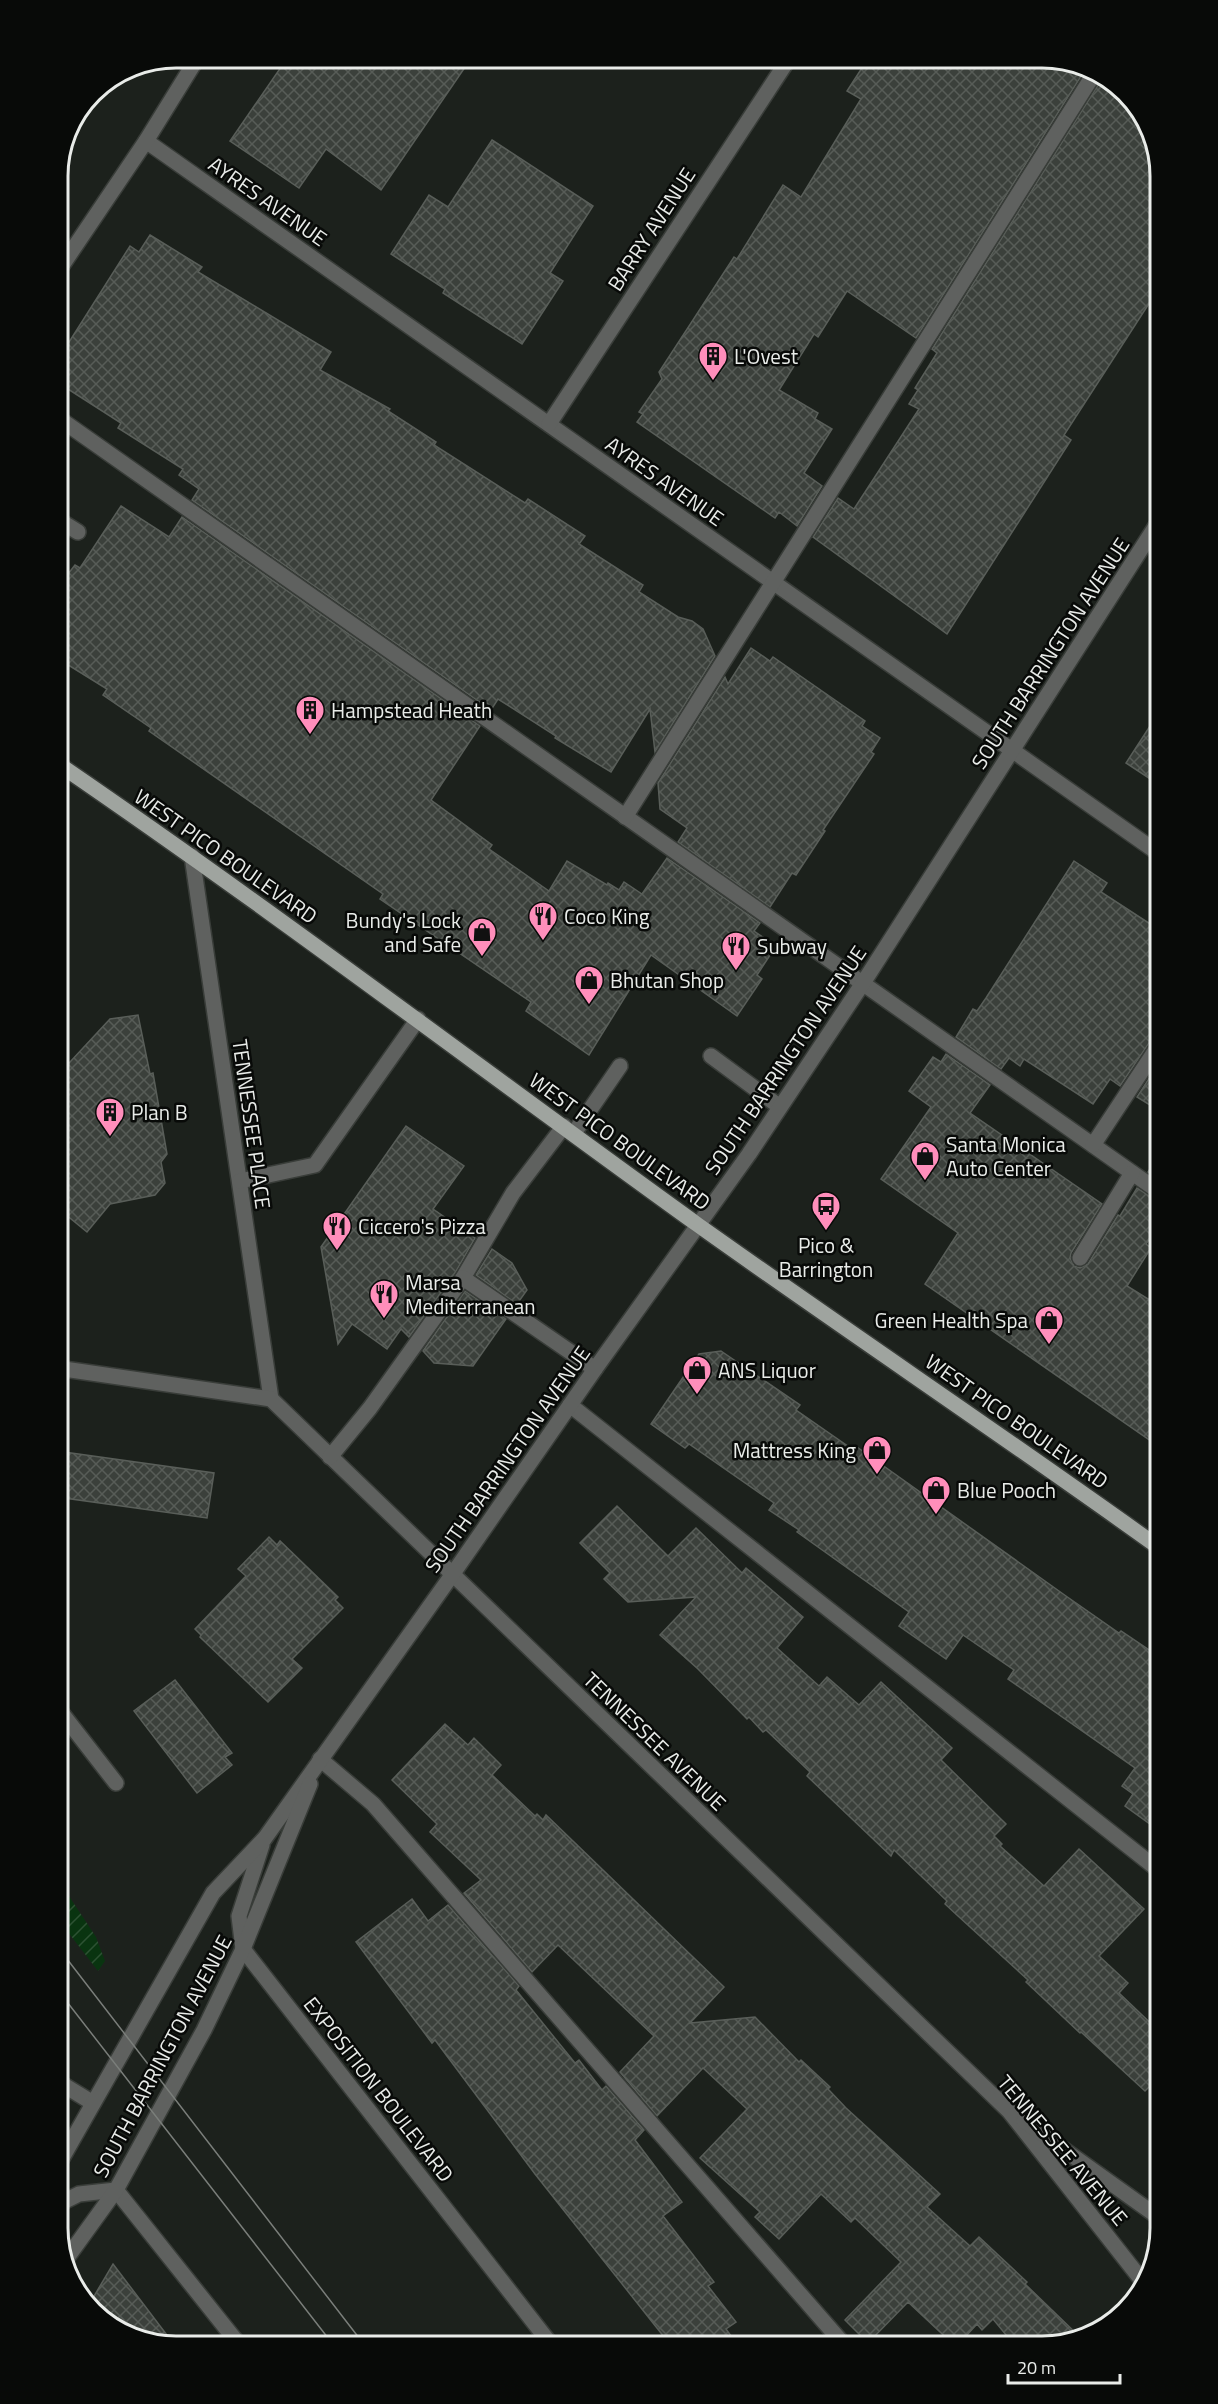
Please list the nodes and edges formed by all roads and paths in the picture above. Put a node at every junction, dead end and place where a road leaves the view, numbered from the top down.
1 (191, 68) edge
2 (783, 68) edge
3 (1091, 79) edge
4 (146, 141) junction
5 (68, 257) edge
6 (549, 424) junction
7 (68, 425) edge
8 (68, 526) edge
9 (78, 532) dead end
10 (1150, 535) edge
11 (773, 582) junction
12 (1012, 751) junction
13 (68, 770) edge
14 (625, 817) junction
15 (1150, 847) edge
16 (192, 855) junction
17 (863, 984) junction
18 (418, 1019) junction
19 (711, 1056) dead end
20 (1150, 1059) edge
21 (620, 1066) dead end
22 (780, 1107) junction
23 (569, 1130) junction
24 (1093, 1145) junction
25 (1132, 1173) junction
26 (240, 1181) junction
27 (1150, 1185) edge
28 (698, 1225) junction
29 (1080, 1258) dead end
30 (463, 1278) junction
31 (595, 1369) junction
32 (68, 1370) edge
33 (271, 1399) junction
34 (570, 1405) junction
35 (330, 1456) junction
36 (1150, 1541) edge
37 (452, 1575) junction
38 (68, 1721) edge
39 (320, 1759) junction
40 (116, 1784) dead end
41 (265, 1838) junction
42 (1150, 1863) edge
43 (243, 1949) junction
44 (68, 2088) edge
45 (93, 2103) junction
46 (1009, 2111) junction
47 (68, 2147) edge
48 (117, 2190) junction
49 (68, 2200) edge
50 (1150, 2211) edge
51 (71, 2253) edge
52 (1139, 2276) edge
53 (232, 2336) edge
54 (544, 2336) edge
55 (836, 2336) edge

1 - 4 street
2 - 6 street, BARRY AVENUE
3 - 11 street
4 - 5 street
4 - 6 street, AYRES AVENUE
6 - 11 street, AYRES AVENUE
7 - 14 street
8 - 9 street
10 - 12 street, SOUTH BARRINGTON AVENUE
11 - 12 street, AYRES AVENUE
11 - 14 street
12 - 15 street, AYRES AVENUE
12 - 17 street, SOUTH BARRINGTON AVENUE
13 - 16 main road, WEST PICO BOULEVARD
14 - 17 street
16 - 18 main road, WEST PICO BOULEVARD
16 - 26 street, TENNESSEE PLACE
17 - 22 street, SOUTH BARRINGTON AVENUE
17 - 24 street
18 - 23 main road, WEST PICO BOULEVARD
18 - 26 street
19 - 22 street
20 - 24 street
21 - 23 street
22 - 28 street, SOUTH BARRINGTON AVENUE
23 - 28 main road, WEST PICO BOULEVARD
23 - 30 street
24 - 25 street
25 - 27 street
25 - 29 street
26 - 33 street, TENNESSEE PLACE
28 - 31 street, SOUTH BARRINGTON AVENUE
28 - 36 main road, WEST PICO BOULEVARD
30 - 31 street
30 - 35 street
31 - 34 street, SOUTH BARRINGTON AVENUE
32 - 33 street
33 - 35 street, TENNESSEE AVENUE
34 - 37 street, SOUTH BARRINGTON AVENUE
34 - 42 street
35 - 37 street, TENNESSEE AVENUE
37 - 39 street, SOUTH BARRINGTON AVENUE
37 - 46 street, TENNESSEE AVENUE
38 - 40 street
39 - 41 street, SOUTH BARRINGTON AVENUE
39 - 43 street, SOUTH BARRINGTON AVENUE
39 - 55 street
41 - 43 street
41 - 45 street, SOUTH BARRINGTON AVENUE
43 - 48 street, SOUTH BARRINGTON AVENUE
43 - 54 street, EXPOSITION BOULEVARD
44 - 45 street
45 - 47 street, SOUTH BARRINGTON AVENUE
46 - 50 street
46 - 52 street, TENNESSEE AVENUE
48 - 49 street
48 - 51 street, SOUTH BARRINGTON AVENUE
48 - 53 street

